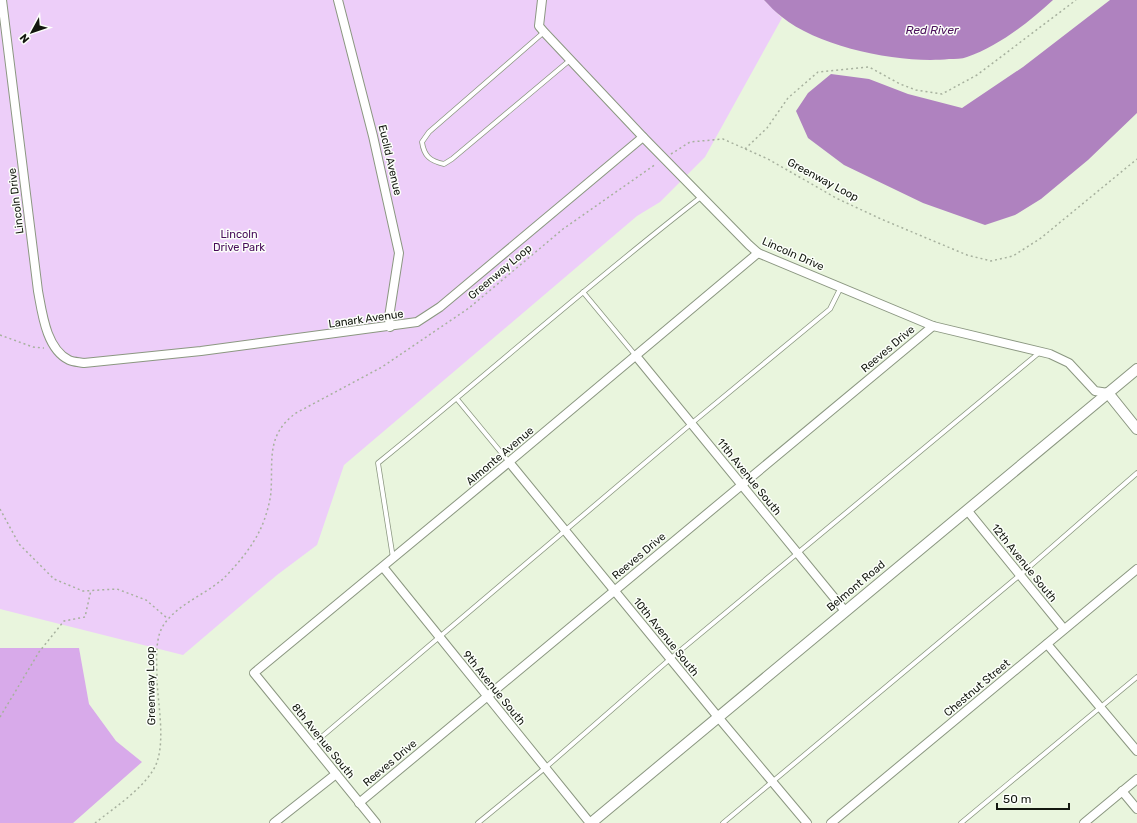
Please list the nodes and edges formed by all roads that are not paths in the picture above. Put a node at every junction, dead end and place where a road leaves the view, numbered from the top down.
1 (2, 0) edge
2 (338, 0) edge
3 (542, 0) edge
4 (544, 32) junction
5 (570, 60) junction
6 (643, 137) junction
7 (701, 197) junction
8 (758, 253) junction
9 (841, 287) junction
10 (583, 292) junction
11 (932, 326) junction
12 (390, 327) junction
13 (56, 349) joint
14 (1040, 352) junction
15 (636, 356) junction
16 (1137, 369) edge
17 (1108, 393) junction
18 (457, 399) junction
19 (692, 424) junction
20 (1137, 429) edge
21 (509, 462) junction
22 (1137, 473) edge
23 (742, 485) junction
24 (967, 510) junction
25 (565, 531) junction
26 (797, 553) junction
27 (393, 558) junction
28 (383, 567) junction
29 (1137, 569) edge
30 (1020, 575) junction
31 (614, 591) junction
32 (845, 611) junction
33 (1064, 629) junction
34 (439, 638) junction
35 (1047, 644) junction
36 (670, 659) junction
37 (254, 673) joint
38 (1137, 677) edge
39 (487, 697) junction
40 (1100, 708) junction
41 (718, 717) junction
42 (312, 745) junction
43 (1137, 752) edge
44 (545, 768) junction
45 (336, 774) junction
46 (1137, 779) edge
47 (772, 782) junction
48 (1122, 791) junction
49 (360, 803) junction
50 (1137, 809) edge
51 (274, 823) edge
52 (376, 823) edge
53 (478, 823) edge
54 (590, 823) edge
55 (723, 823) edge
56 (807, 823) edge
57 (831, 823) edge
58 (961, 823) edge
59 (1084, 823) edge

1 - 13 street, Lincoln Drive
2 - 12 street, Euclid Avenue
3 - 4 street
4 - 5 street, Lincoln Drive
4 - 5 lane
5 - 6 street, Lincoln Drive
6 - 7 street, Lincoln Drive
6 - 12 street, Lanark Avenue
7 - 8 street, Lincoln Drive
7 - 10 lane
8 - 9 street, Lincoln Drive
8 - 15 street, Almonte Avenue
9 - 11 street, Lincoln Drive
9 - 19 lane
10 - 15 lane
10 - 18 lane
11 - 14 street, Lincoln Drive
11 - 23 street, Reeves Drive
12 - 13 street, Lanark Avenue
14 - 17 street, Lincoln Drive
14 - 26 lane
15 - 19 street, 11th Avenue South
15 - 21 street, Almonte Avenue
16 - 17 street, Belmont Road
17 - 20 street
17 - 24 street, Belmont Road
18 - 21 lane
18 - 27 lane
19 - 23 street, 11th Avenue South
19 - 25 lane
21 - 25 street, 10th Avenue South
21 - 27 street, Almonte Avenue
22 - 30 lane
23 - 26 street, 11th Avenue South
23 - 31 street, Reeves Drive
24 - 30 street, 12th Avenue South
24 - 32 street, Belmont Road
25 - 31 street, 10th Avenue South
25 - 34 lane
26 - 32 street, 11th Avenue South
26 - 36 lane
27 - 28 street, Almonte Avenue
28 - 34 street, 9th Avenue South
28 - 37 street, Almonte Avenue
29 - 33 street, Chestnut Street
30 - 33 street, 12th Avenue South
30 - 47 lane
31 - 36 street, 10th Avenue South
31 - 39 street, Reeves Drive
32 - 41 street, Belmont Road
33 - 35 street, Chestnut Street
34 - 39 street, 9th Avenue South
34 - 42 lane
35 - 40 street
35 - 57 street, Chestnut Street
36 - 41 street, 10th Avenue South
36 - 44 lane
37 - 42 street, 8th Avenue South
38 - 40 lane
39 - 44 street, 9th Avenue South
39 - 49 street, Reeves Drive
40 - 43 street
40 - 58 lane
41 - 47 street, 10th Avenue South
41 - 54 street, Belmont Road
42 - 45 street, 8th Avenue South
44 - 53 lane
44 - 54 street, 9th Avenue South
45 - 49 street, 8th Avenue South
45 - 51 street
46 - 48 street
47 - 55 lane
47 - 56 street, 10th Avenue South
48 - 50 street
48 - 59 street
49 - 52 street, 8th Avenue South

